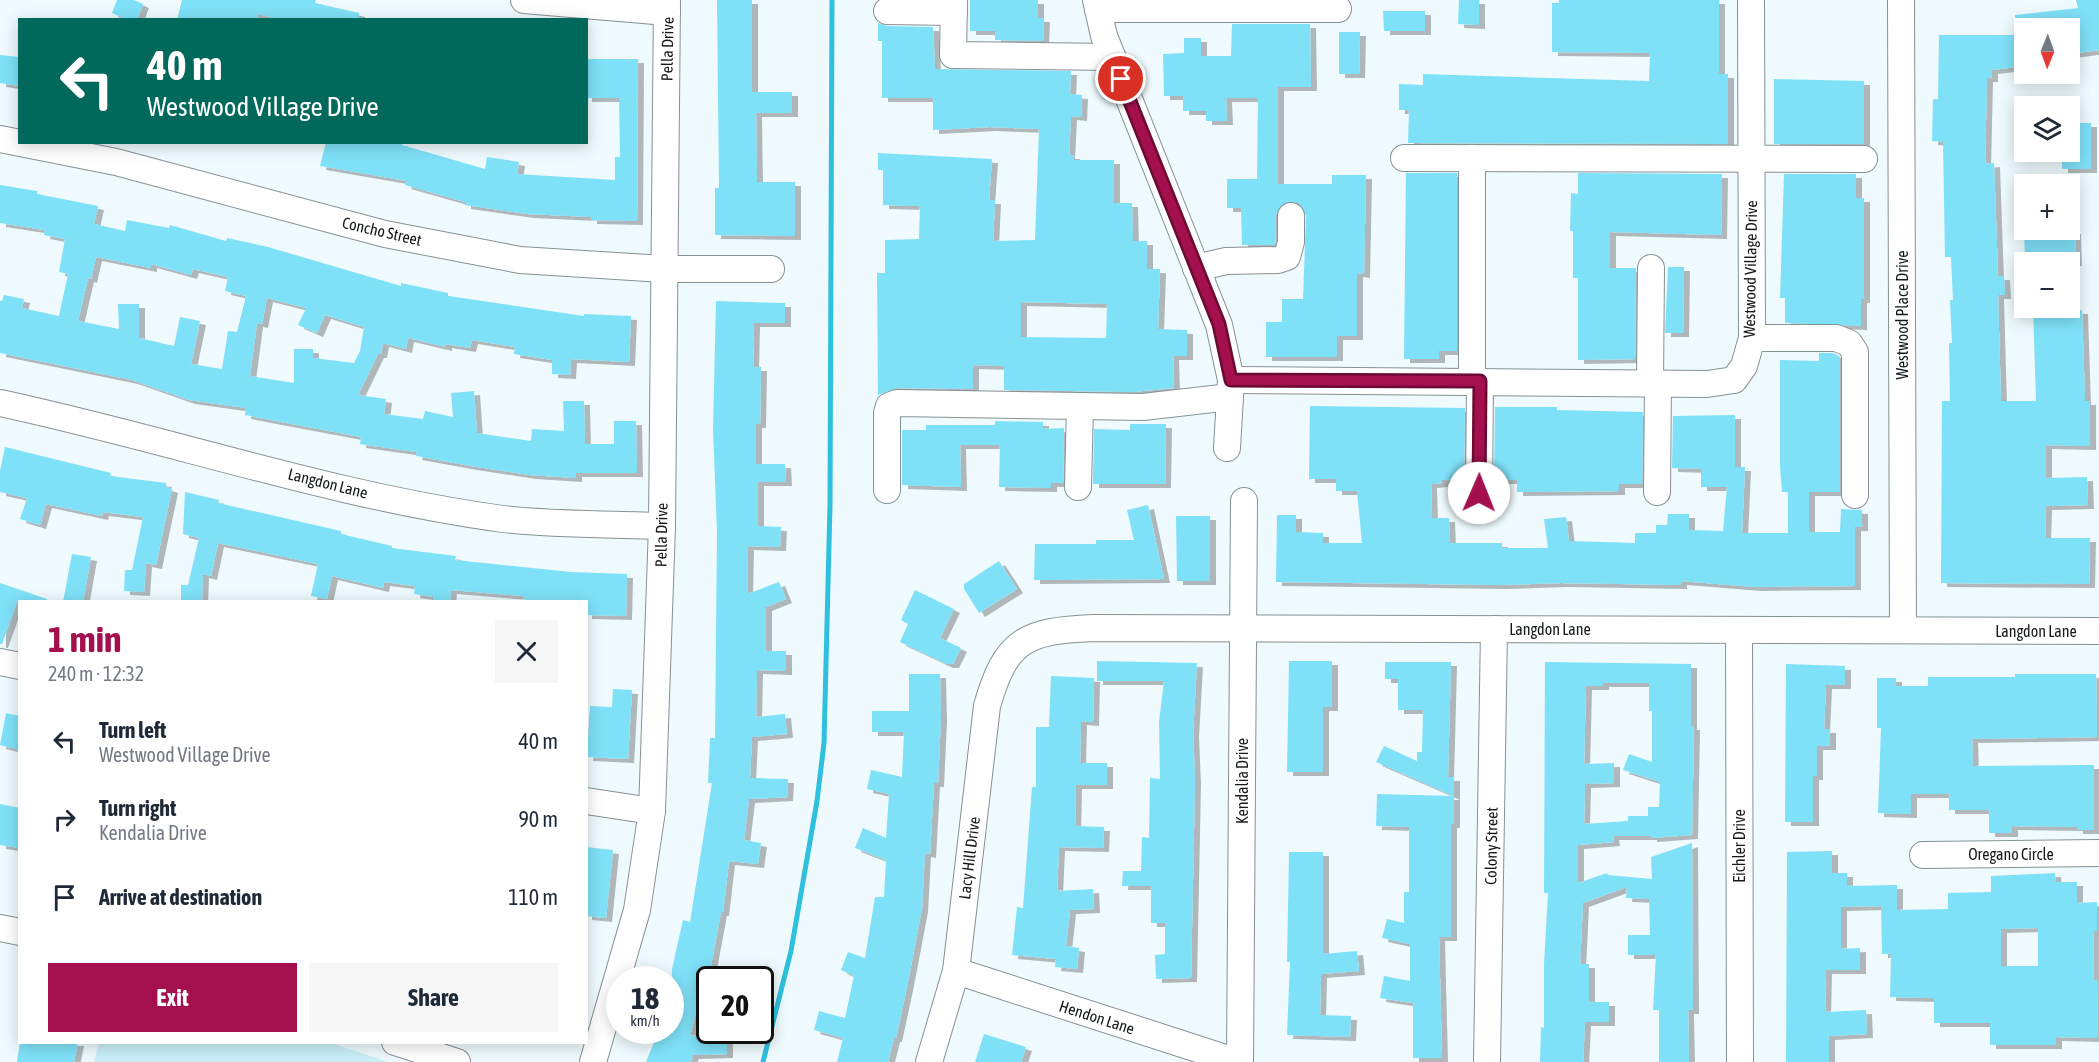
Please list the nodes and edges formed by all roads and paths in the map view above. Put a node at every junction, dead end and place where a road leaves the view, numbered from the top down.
1 (525, 0) edge
2 (1751, 0) edge
3 (1901, 0) edge
4 (1097, 4) edge
5 (1213, 4) edge
6 (1280, 5) edge
7 (667, 6) edge
8 (954, 6) edge
9 (1338, 9) dead end
10 (887, 11) dead end
11 (1112, 57) junction
12 (0, 139) edge
13 (18, 143) edge
14 (25, 144) edge
15 (1404, 158) dead end
16 (1472, 158) junction
17 (1751, 159) junction
18 (1863, 159) dead end
19 (1291, 216) dead end
20 (1196, 268) junction
21 (1651, 268) dead end
22 (664, 269) junction
23 (771, 269) dead end
24 (1752, 338) junction
25 (1476, 381) junction
26 (1654, 383) junction
27 (1231, 389) junction
28 (0, 403) edge
29 (1080, 406) junction
30 (1227, 448) dead end
31 (1078, 487) dead end
32 (886, 490) dead end
33 (1657, 492) dead end
34 (1479, 493) dead end
35 (1856, 495) dead end
36 (1244, 501) dead end
37 (662, 526) junction
38 (1243, 629) junction
39 (1494, 629) junction
40 (1739, 630) junction
41 (1903, 630) junction
42 (2099, 631) edge
43 (1008, 655) joint
44 (0, 662) edge
45 (18, 666) edge
46 (588, 801) edge
47 (652, 811) junction
48 (2099, 854) edge
49 (1923, 855) dead end
50 (0, 928) edge
51 (18, 932) edge
52 (956, 971) junction
53 (401, 1044) edge
54 (457, 1062) edge
55 (593, 1062) edge
56 (929, 1062) edge
57 (1239, 1062) edge
58 (1487, 1062) edge
59 (1740, 1062) edge

1 - 7 street
2 - 17 street, Westwood Village Drive
3 - 41 street, Westwood Place Drive
4 - 5 street
4 - 11 street
5 - 6 street
6 - 9 street
7 - 22 street, Pella Drive
8 - 10 street
8 - 11 street
11 - 20 street
12 - 13 street, Concho Street
14 - 22 street, Concho Street
15 - 16 street
16 - 17 street
16 - 25 street
17 - 18 street
17 - 24 street, Westwood Village Drive
19 - 20 street
20 - 27 street
21 - 26 street
22 - 23 street, Concho Street
22 - 37 street, Pella Drive
24 - 26 street, Westwood Village Drive
24 - 35 street
25 - 26 street, Westwood Village Drive
25 - 27 street, Westwood Village Drive
25 - 34 street
26 - 33 street
27 - 29 street, Westwood Village Drive
27 - 30 street
28 - 37 street, Langdon Lane
29 - 31 street
29 - 32 street, Westwood Village Drive
36 - 38 street, Kendalia Drive
37 - 47 street, Pella Drive
38 - 39 street, Langdon Lane
38 - 43 street, Langdon Lane
38 - 57 street, Kendalia Drive
39 - 40 street, Langdon Lane
39 - 58 street, Colony Street
40 - 41 street, Langdon Lane
40 - 59 street, Eichler Drive
41 - 42 street, Langdon Lane
43 - 52 street, Lacy Hill Drive
44 - 45 street
46 - 47 street
47 - 55 street, Pella Drive
48 - 49 street, Oregano Circle
50 - 51 street
52 - 56 street, Lacy Hill Drive
52 - 57 street, Hendon Lane
53 - 54 street

